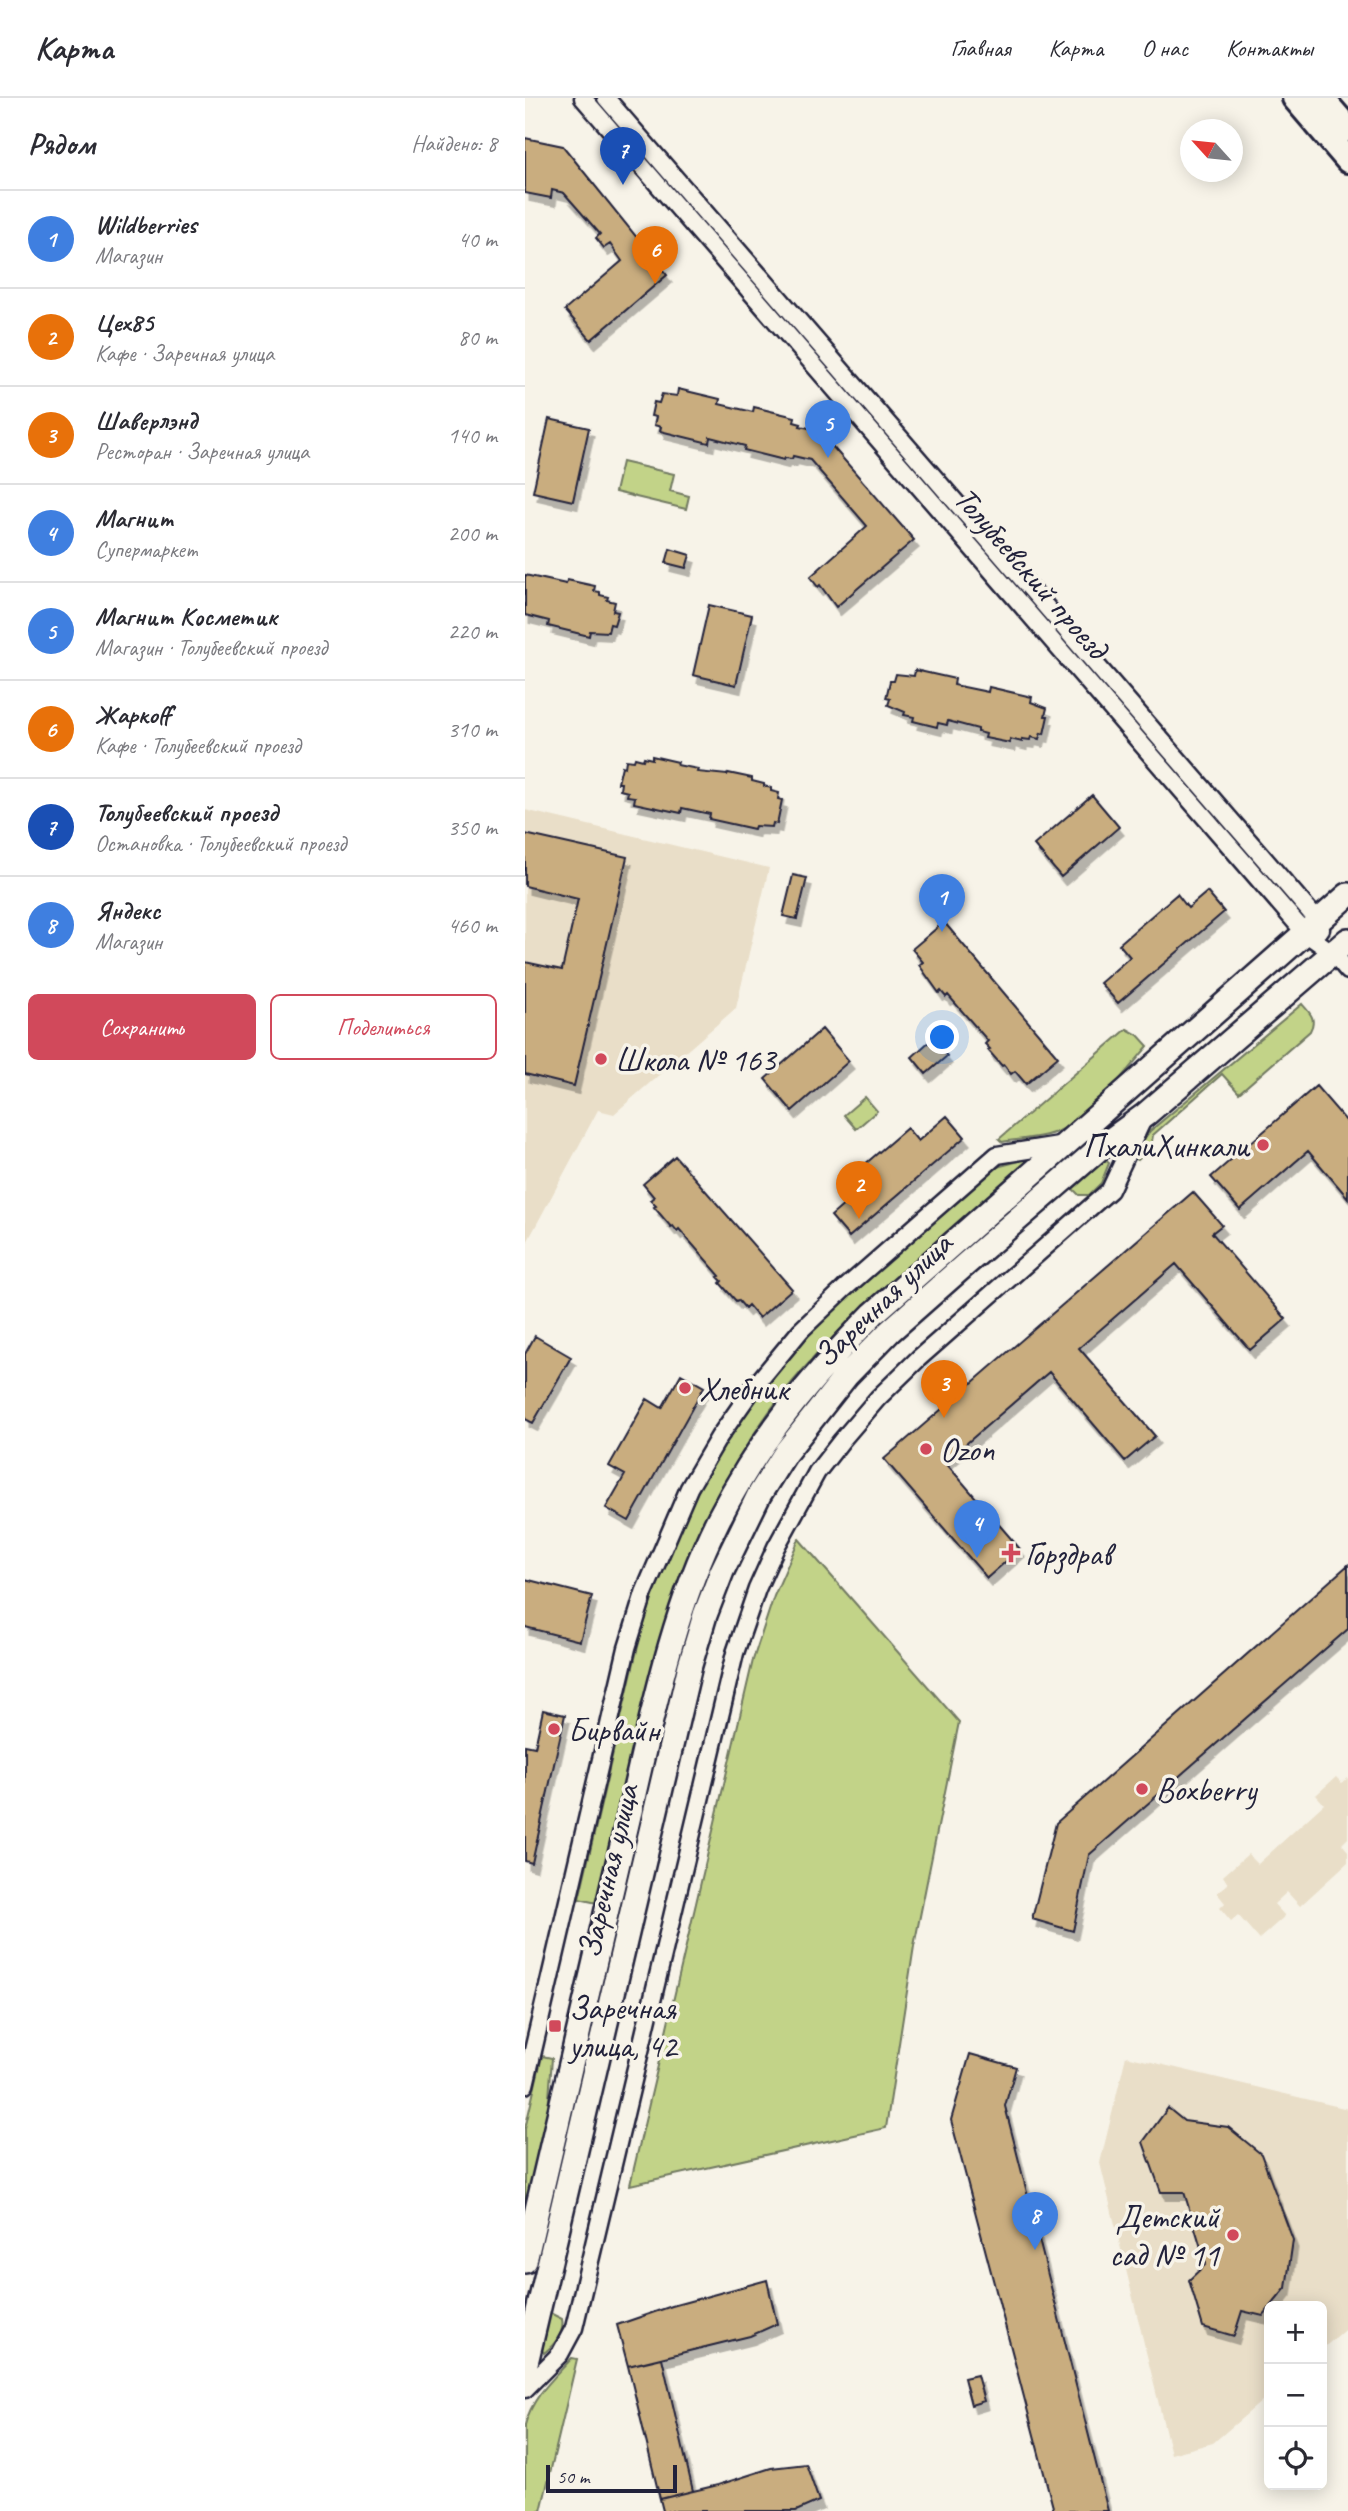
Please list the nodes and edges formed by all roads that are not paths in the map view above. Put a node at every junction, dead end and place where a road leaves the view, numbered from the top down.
1 (583, 98) edge
2 (606, 98) edge
3 (1295, 98) edge
4 (1321, 98) edge
5 (1348, 129) edge
6 (1348, 160) edge
7 (1348, 895) edge
8 (1312, 927) junction
9 (1340, 946) edge
10 (1348, 971) edge
11 (1145, 1115) junction
12 (1068, 1144) junction
13 (525, 2085) edge
14 (525, 2261) edge
15 (525, 2367) edge
16 (525, 2389) edge

1 - 8 street, Толубеевский проезд
2 - 8 street, Толубеевский проезд
3 - 6 main road
4 - 5 main road
7 - 8 street, Заречная улица
8 - 9 street, Толубеевский проезд
8 - 12 street, Заречная улица
9 - 10 street, Толубеевский проезд
9 - 11 street, Заречная улица
11 - 15 street, Заречная улица
11 - 16 street
12 - 13 street
12 - 14 street, Заречная улица

